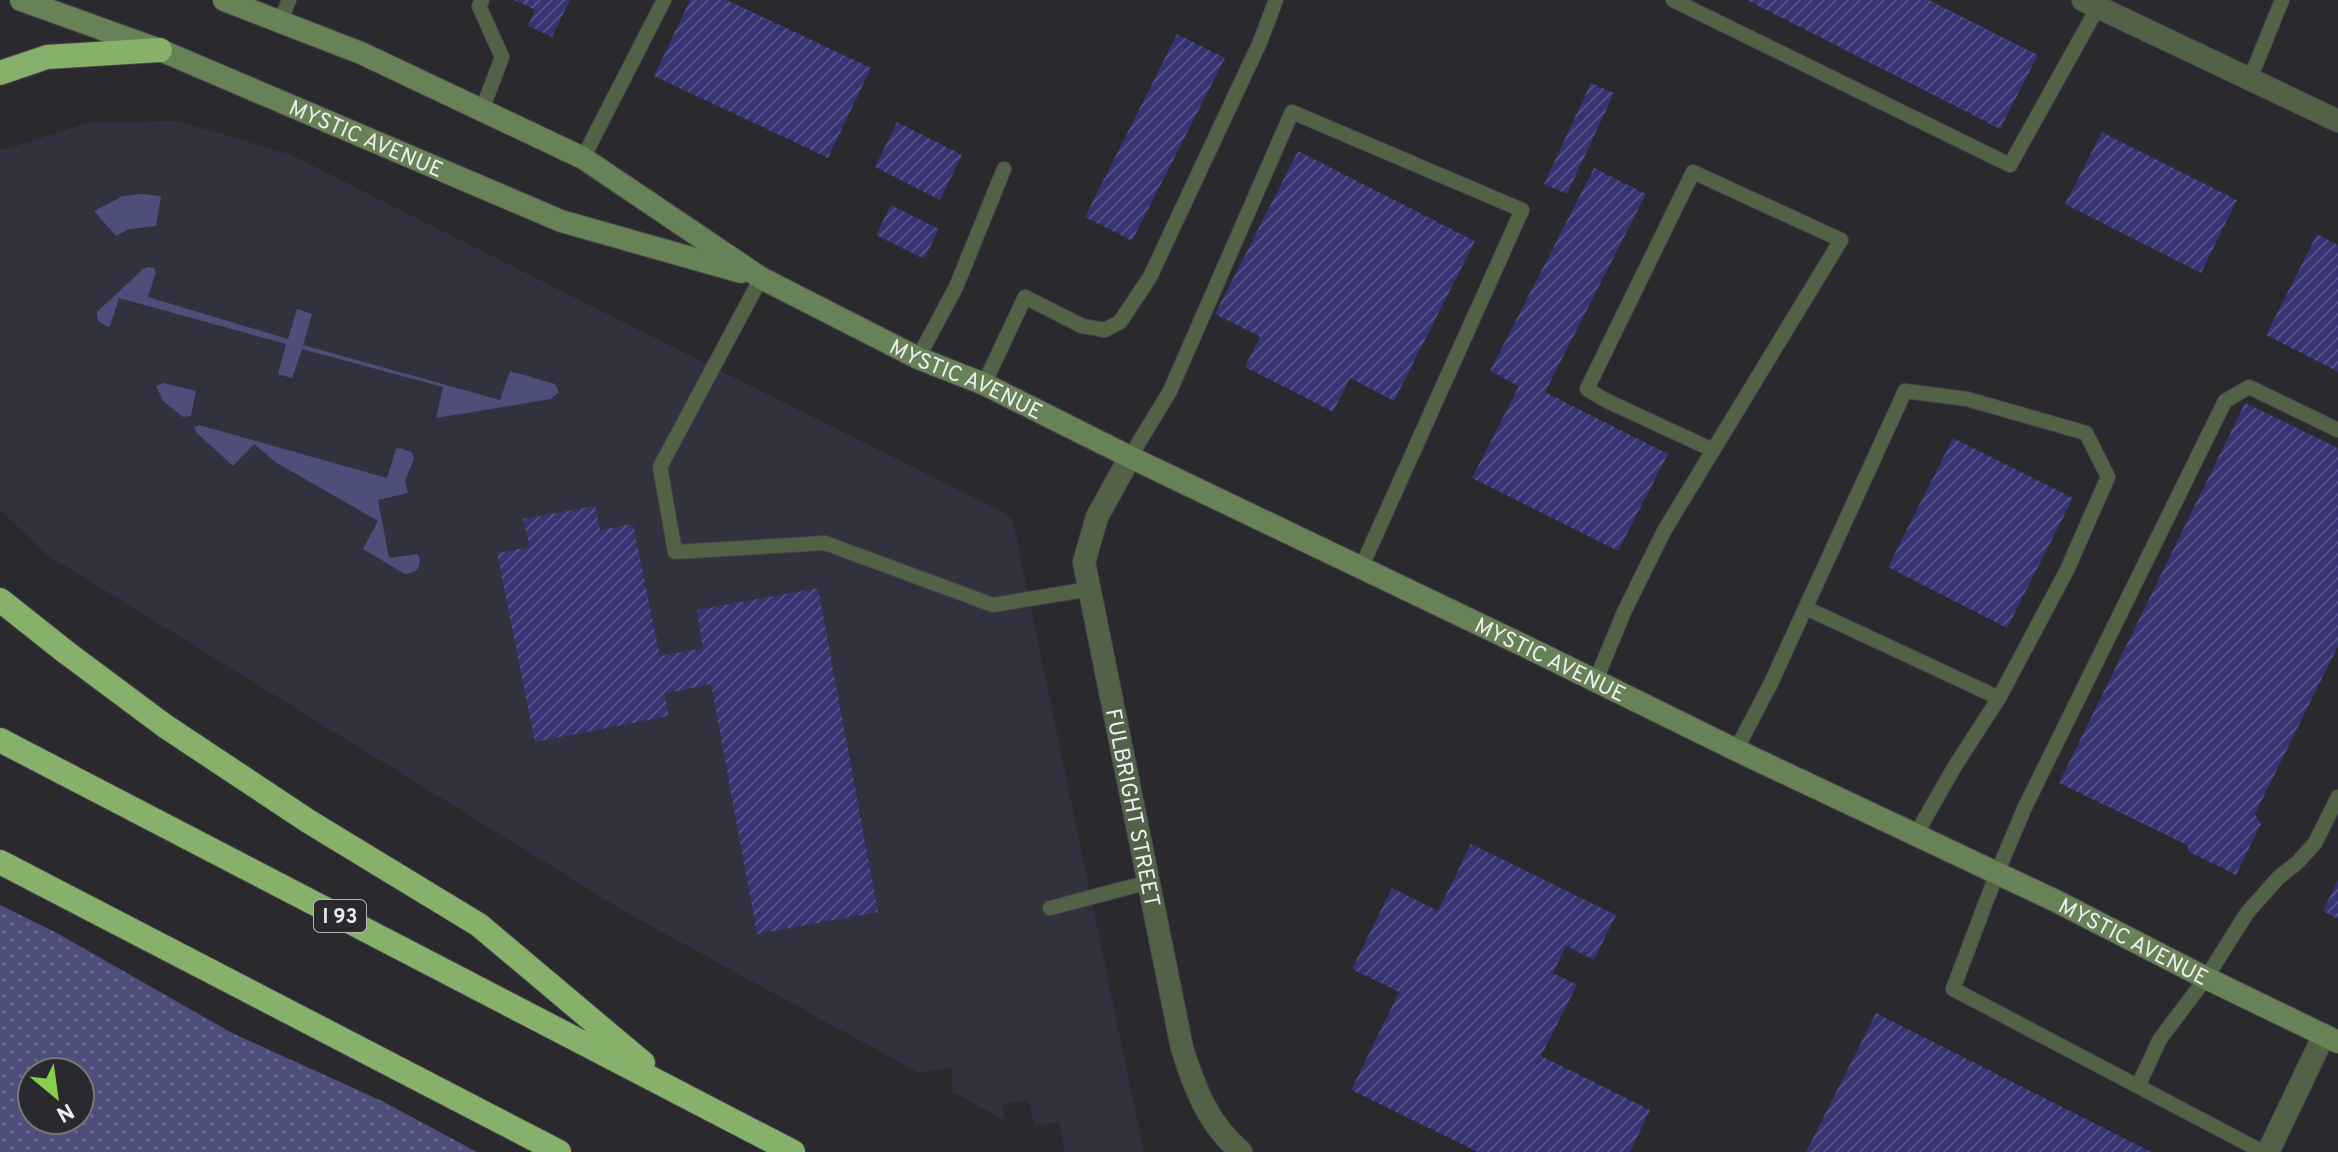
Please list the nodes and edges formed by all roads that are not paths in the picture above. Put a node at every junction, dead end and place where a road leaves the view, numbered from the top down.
1 (21, 0) edge
2 (224, 0) edge
3 (289, 0) edge
4 (482, 0) edge
5 (664, 0) edge
6 (1276, 0) edge
7 (1673, 0) edge
8 (2282, 0) edge
9 (2091, 4) edge
10 (280, 22) junction
11 (160, 50) junction
12 (0, 73) edge
13 (2250, 79) junction
14 (482, 110) junction
15 (2338, 121) edge
16 (583, 158) junction
17 (1004, 169) dead end
18 (761, 278) junction
19 (918, 358) junction
20 (984, 384) junction
21 (2338, 430) edge
22 (1713, 450) junction
23 (1130, 457) junction
24 (1361, 568) junction
25 (1090, 589) junction
26 (0, 600) edge
27 (1806, 608) junction
28 (1596, 680) junction
29 (1999, 698) junction
30 (0, 740) edge
31 (1736, 750) junction
32 (2338, 797) edge
33 (1915, 836) junction
34 (0, 862) edge
35 (1997, 873) junction
36 (1149, 882) junction
37 (1050, 908) dead end
38 (2206, 978) junction
39 (2331, 1039) edge
40 (2138, 1086) junction
41 (679, 1093) junction
42 (559, 1152) edge
43 (793, 1152) edge
44 (1241, 1152) edge
45 (2266, 1152) edge

1 - 11 main road, MYSTIC AVENUE
2 - 10 main road, MYSTIC AVENUE
3 - 10 lane
4 - 14 lane
5 - 16 lane
6 - 20 lane
7 - 9 lane
8 - 13 lane
9 - 13 street
10 - 14 main road, MYSTIC AVENUE
11 - 12 highway
11 - 18 main road, MYSTIC AVENUE
13 - 15 street
14 - 16 main road, MYSTIC AVENUE
16 - 18 main road, MYSTIC AVENUE
17 - 19 lane
18 - 19 main road, MYSTIC AVENUE
18 - 25 lane
19 - 20 main road, MYSTIC AVENUE
20 - 23 main road, MYSTIC AVENUE
21 - 35 lane
22 - 22 lane
22 - 28 lane
23 - 24 main road, MYSTIC AVENUE
23 - 24 lane
23 - 25 street, FULBRIGHT STREET
24 - 28 main road, MYSTIC AVENUE
25 - 36 street, FULBRIGHT STREET
26 - 41 highway
27 - 29 lane
27 - 29 lane
27 - 31 lane
28 - 31 main road, MYSTIC AVENUE
29 - 33 lane
30 - 41 highway, I 93
31 - 33 main road, MYSTIC AVENUE
32 - 38 lane
33 - 35 main road, MYSTIC AVENUE
34 - 42 highway
35 - 38 main road, MYSTIC AVENUE
35 - 40 lane
36 - 37 lane
36 - 44 street, FULBRIGHT STREET
38 - 39 main road, MYSTIC AVENUE
38 - 40 lane
39 - 45 street
40 - 45 lane
41 - 43 highway, I 93

